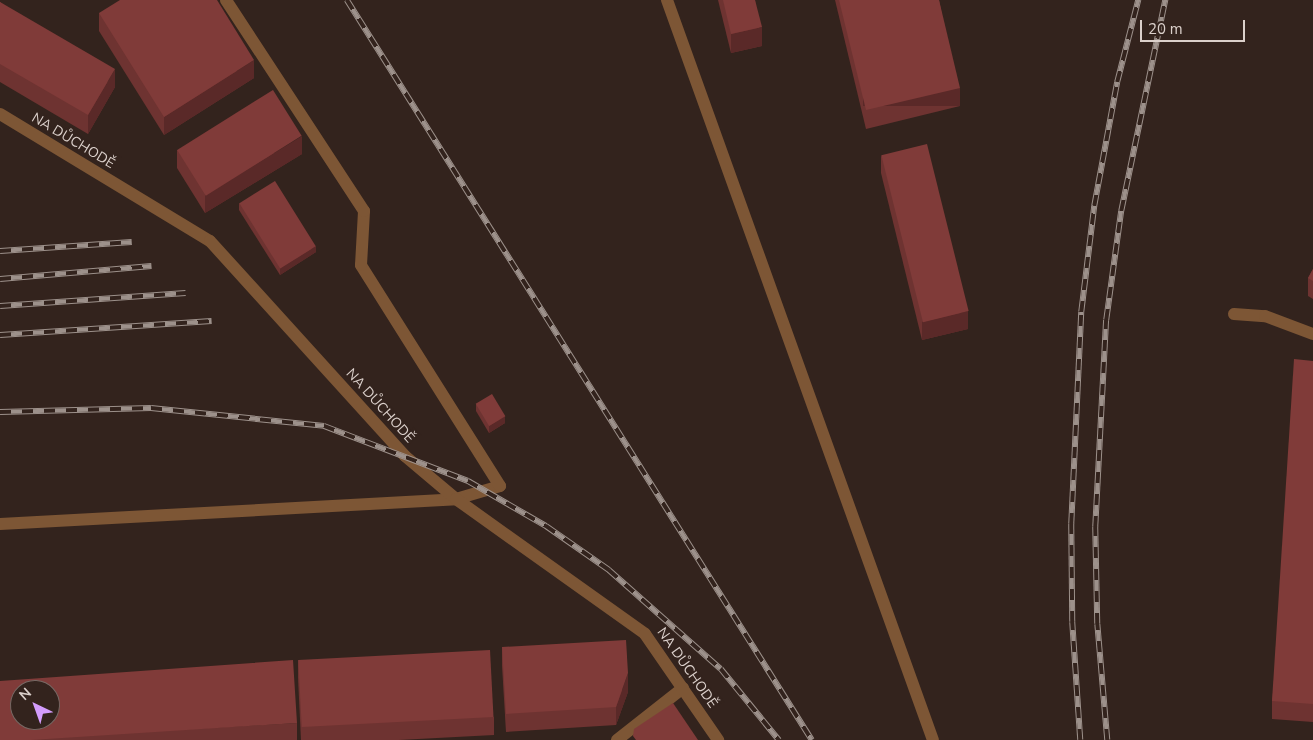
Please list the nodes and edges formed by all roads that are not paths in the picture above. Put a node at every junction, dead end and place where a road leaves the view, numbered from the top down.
1 (226, 0) edge
2 (667, 0) edge
3 (0, 114) edge
4 (1234, 314) dead end
5 (1313, 334) edge
6 (456, 499) junction
7 (0, 524) edge
8 (683, 688) junction
9 (617, 740) edge
10 (718, 740) edge
11 (933, 740) edge

1 - 6 street
2 - 11 street
3 - 6 street, NA DŮCHODĚ
4 - 5 street
6 - 7 street
6 - 8 street, NA DŮCHODĚ
8 - 9 street
8 - 10 street, NA DŮCHODĚ

